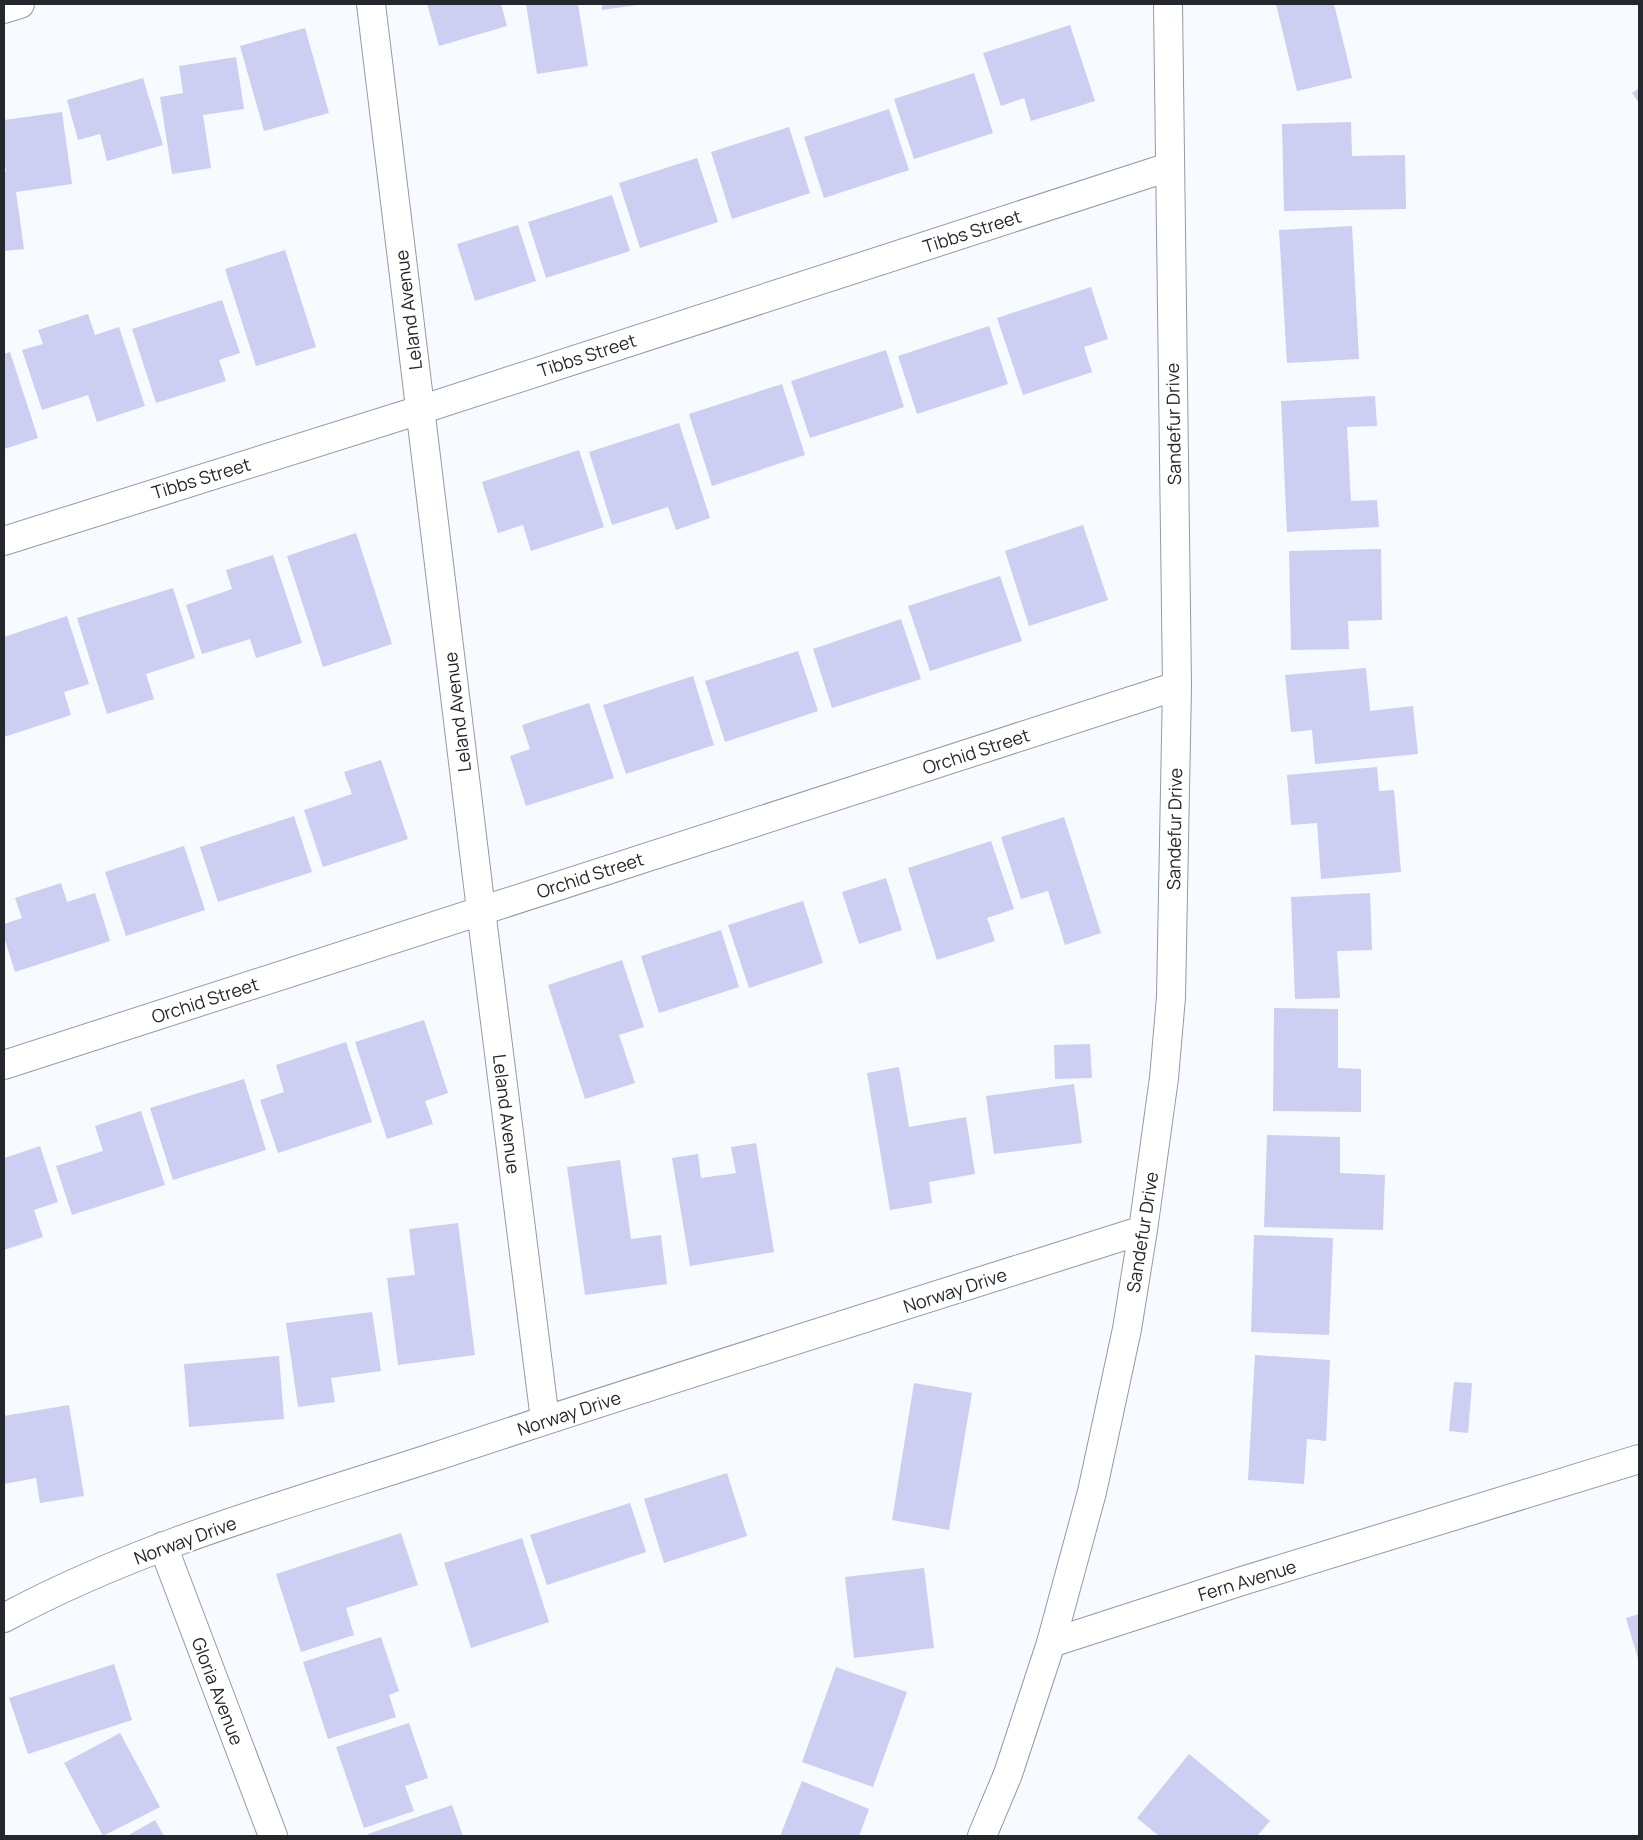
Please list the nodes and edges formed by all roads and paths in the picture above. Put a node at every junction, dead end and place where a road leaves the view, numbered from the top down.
1 (20, 4) edge
2 (371, 4) edge
3 (1168, 4) edge
4 (4, 9) edge
5 (1169, 167) junction
6 (420, 410) junction
7 (4, 540) edge
8 (1177, 686) junction
9 (481, 910) junction
10 (4, 1065) edge
11 (1143, 1230) junction
12 (545, 1420) junction
13 (1639, 1459) edge
14 (163, 1546) junction
15 (4, 1618) edge
16 (1051, 1643) junction
17 (273, 1836) edge
18 (982, 1836) edge

1 - 4 street
2 - 6 street, Leland Avenue
3 - 5 street, Sandefur Drive
5 - 6 street, Tibbs Street
5 - 8 street, Sandefur Drive
6 - 7 street, Tibbs Street
6 - 9 street, Leland Avenue
8 - 9 street, Orchid Street
8 - 11 street, Sandefur Drive
9 - 10 street, Orchid Street
9 - 12 street, Leland Avenue
11 - 12 street, Norway Drive
11 - 16 street, Sandefur Drive
12 - 14 street, Norway Drive
13 - 16 street, Fern Avenue
14 - 15 street, Norway Drive
14 - 17 street, Gloria Avenue
16 - 18 street

